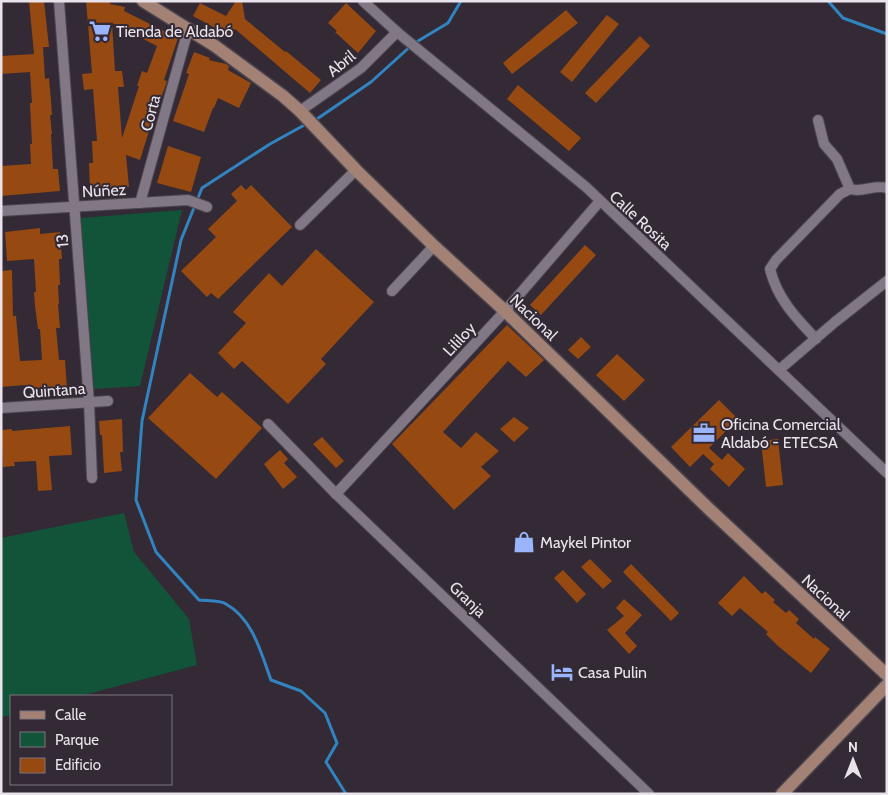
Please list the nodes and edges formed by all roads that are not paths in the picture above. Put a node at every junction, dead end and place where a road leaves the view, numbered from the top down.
1 (59, 1) edge
2 (143, 1) edge
3 (363, 1) edge
4 (188, 30) junction
5 (397, 32) junction
6 (303, 114) junction
7 (818, 120) dead end
8 (356, 170) junction
9 (887, 188) edge
10 (850, 189) junction
11 (600, 201) junction
12 (140, 203) junction
13 (74, 207) junction
14 (206, 208) dead end
15 (1, 211) edge
16 (300, 225) dead end
17 (434, 246) junction
18 (887, 281) edge
19 (392, 291) dead end
20 (505, 311) junction
21 (816, 339) junction
22 (779, 370) junction
23 (108, 401) dead end
24 (89, 402) junction
25 (1, 408) edge
26 (268, 424) dead end
27 (887, 473) edge
28 (92, 478) dead end
29 (336, 494) junction
30 (887, 676) edge
31 (887, 684) edge
32 (650, 794) edge
33 (782, 794) edge

1 - 13 street, 13
2 - 4 street, Nacional
3 - 5 street, Calle Rosita
4 - 6 street, Nacional
4 - 12 street, Corta
5 - 6 street, Abril
5 - 11 street, Calle Rosita
6 - 8 street, Nacional
7 - 10 street
8 - 16 street
8 - 17 street, Nacional
9 - 10 street
10 - 21 street
11 - 20 street, Lililoy
11 - 22 street, Calle Rosita
12 - 13 street, Núñez
12 - 14 street, Núñez
13 - 15 street, Núñez
13 - 24 street, 13
17 - 19 street
17 - 20 street, Nacional
18 - 21 street
20 - 29 street, Lililoy
20 - 30 street, Nacional
21 - 22 street
22 - 27 street, Calle Rosita
23 - 24 street, Quintana
24 - 25 street, Quintana
24 - 28 street, 13
26 - 29 street, Granja
29 - 32 street, Granja
31 - 33 street

